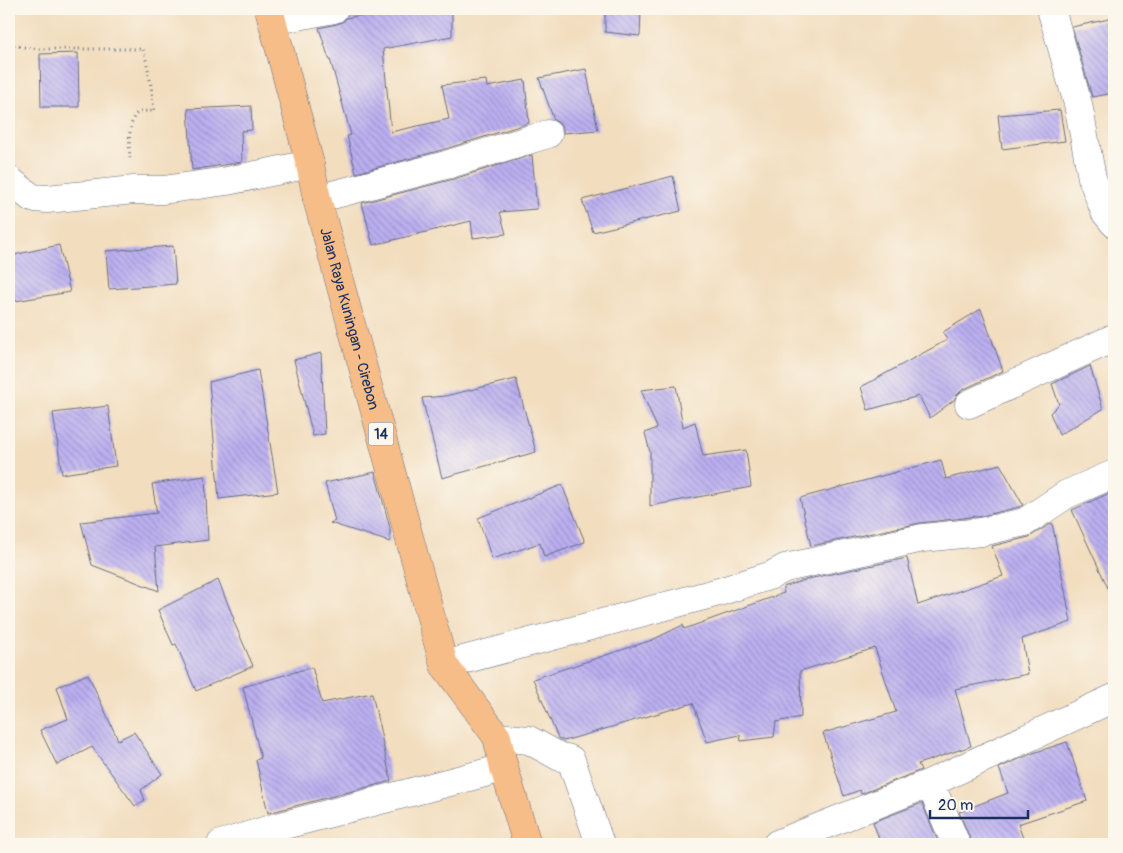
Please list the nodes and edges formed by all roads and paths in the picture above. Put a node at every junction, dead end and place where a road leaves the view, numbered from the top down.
1 (334, 9) edge
2 (1051, 9) edge
3 (271, 15) edge
4 (9, 45) edge
5 (548, 134) dead end
6 (130, 158) dead end
7 (310, 164) junction
8 (9, 180) edge
9 (318, 199) junction
10 (1114, 223) edge
11 (1114, 338) edge
12 (969, 404) dead end
13 (1114, 474) edge
14 (444, 665) junction
15 (1114, 698) edge
16 (497, 737) junction
17 (504, 768) junction
18 (930, 783) junction
19 (221, 844) edge
20 (527, 844) edge
21 (600, 844) edge
22 (777, 844) edge
23 (956, 844) edge

1 - 3 street
2 - 10 street
3 - 7 highway, Jalan Raya Kuningan - Cirebon / 14
4 - 6 path
5 - 9 street
7 - 8 street
7 - 9 highway, Jalan Raya Kuningan - Cirebon / 14
9 - 14 highway, Jalan Raya Kuningan - Cirebon / 14
11 - 12 street
13 - 14 street
14 - 16 highway, Jalan Raya Kuningan - Cirebon / 14
15 - 18 street
16 - 17 highway, Jalan Raya Kuningan - Cirebon / 14
16 - 21 street
17 - 19 street
17 - 20 highway, Jalan Raya Kuningan - Cirebon / 14
18 - 22 street
18 - 23 street

